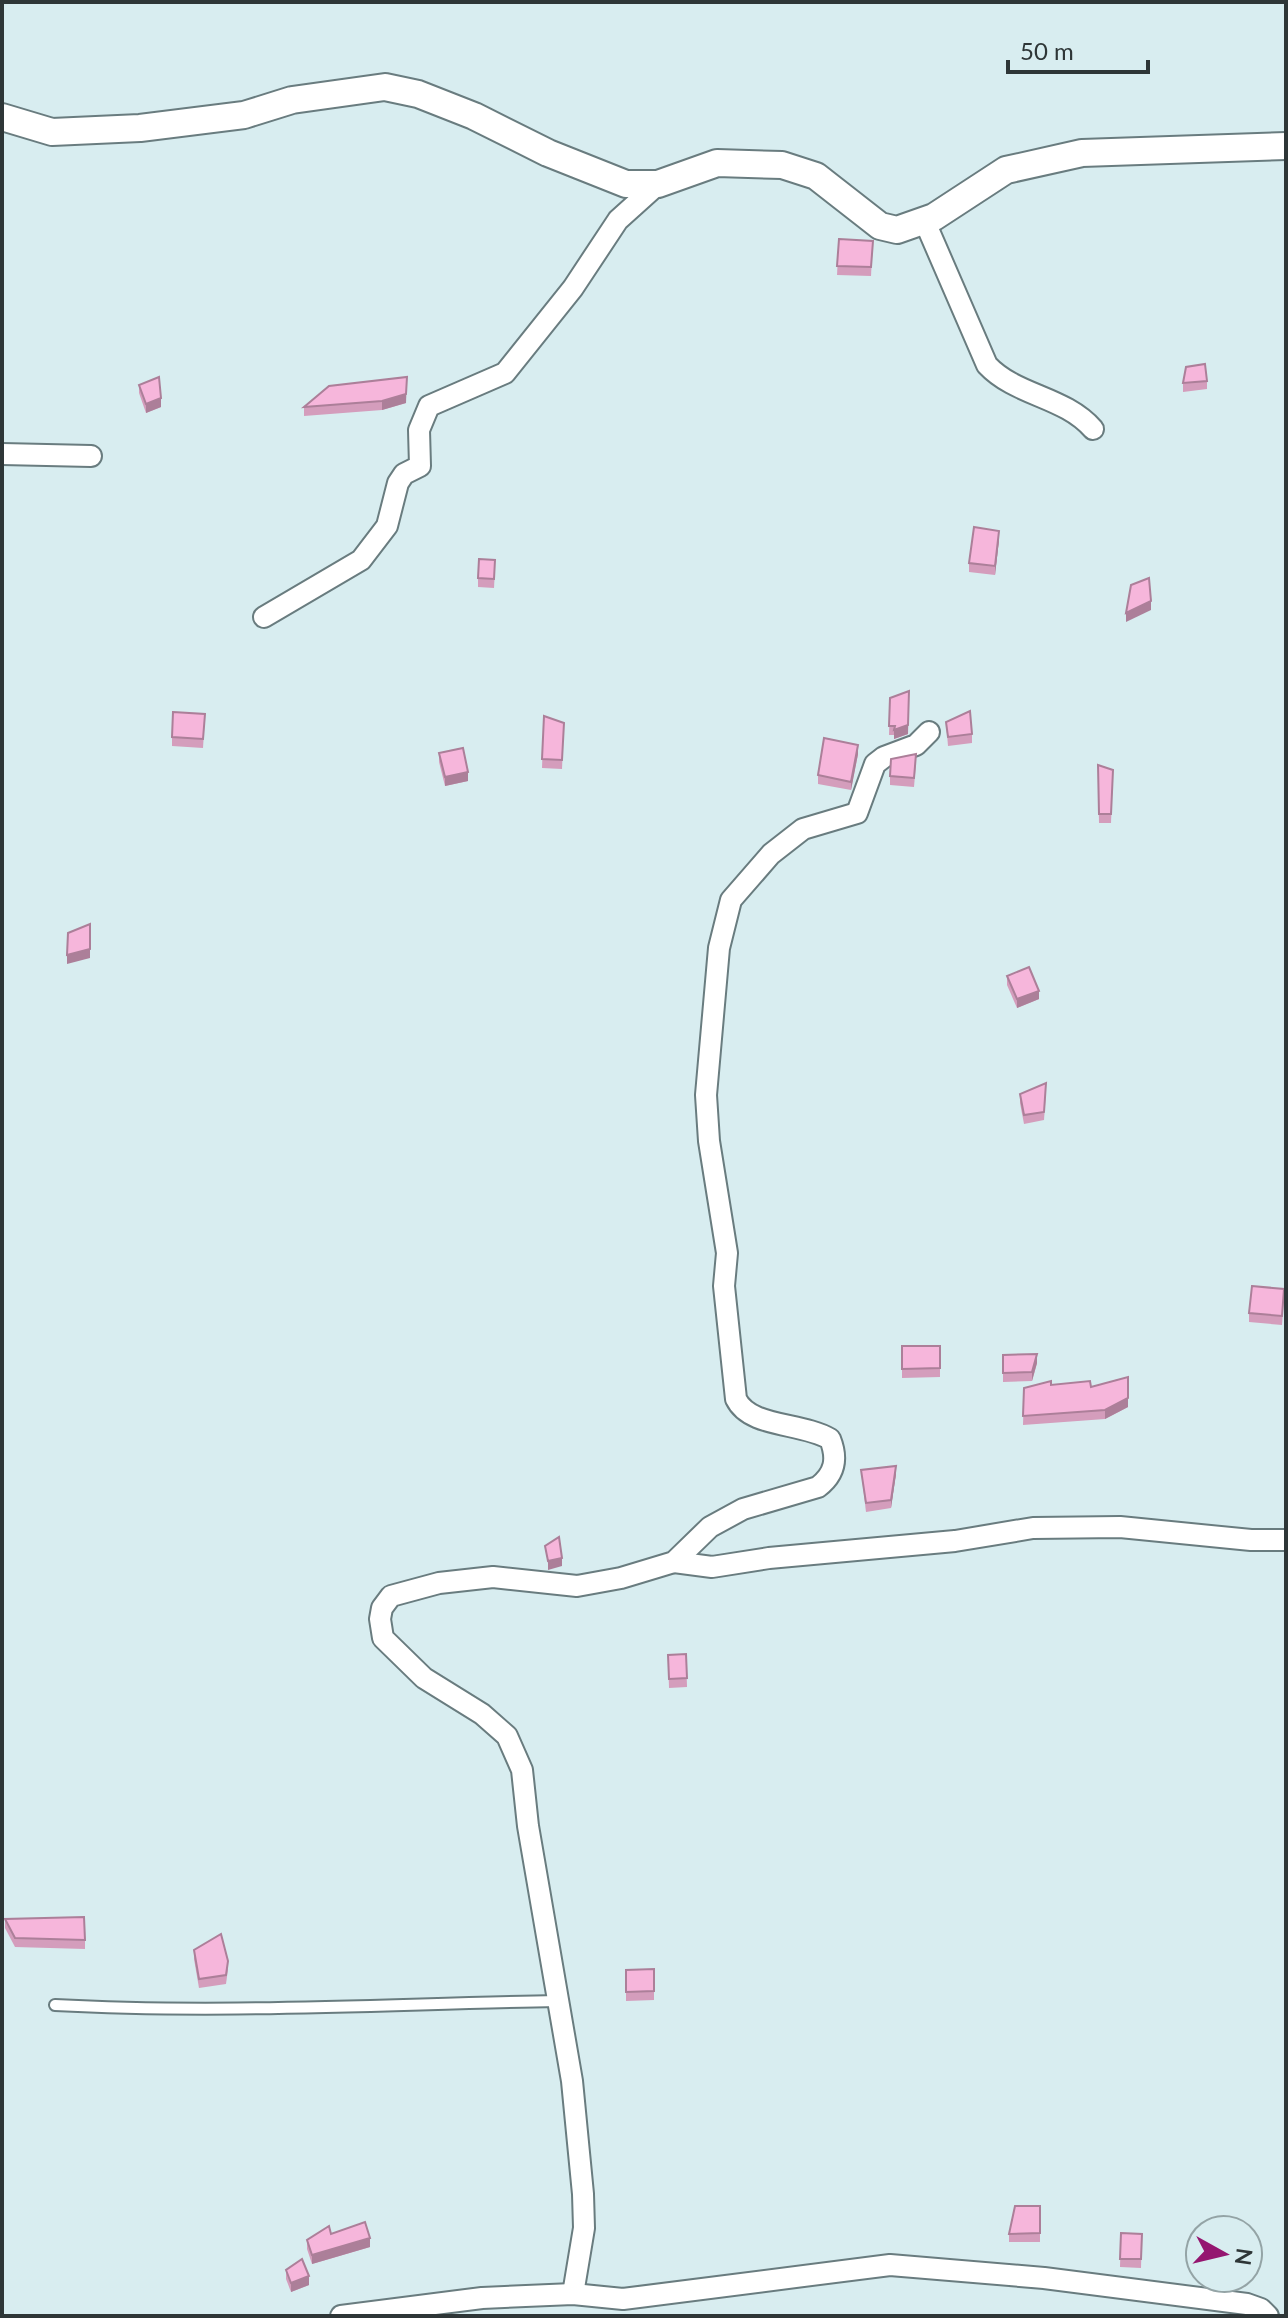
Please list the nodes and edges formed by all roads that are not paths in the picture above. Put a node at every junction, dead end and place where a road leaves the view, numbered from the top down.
1 (2, 117) edge
2 (1286, 146) edge
3 (658, 184) junction
4 (925, 222) junction
5 (1093, 429) dead end
6 (2, 454) edge
7 (91, 456) dead end
8 (264, 617) dead end
9 (929, 732) dead end
10 (1286, 1540) edge
11 (674, 1562) junction
12 (557, 2001) junction
13 (55, 2005) dead end
14 (573, 2294) junction
15 (341, 2316) edge
16 (1268, 2316) edge

1 - 3 street
2 - 4 street
3 - 4 street
3 - 8 street
4 - 5 street
6 - 7 street
9 - 11 street
10 - 11 street
11 - 12 street
12 - 13 lane
12 - 14 street
14 - 15 street
14 - 16 street

